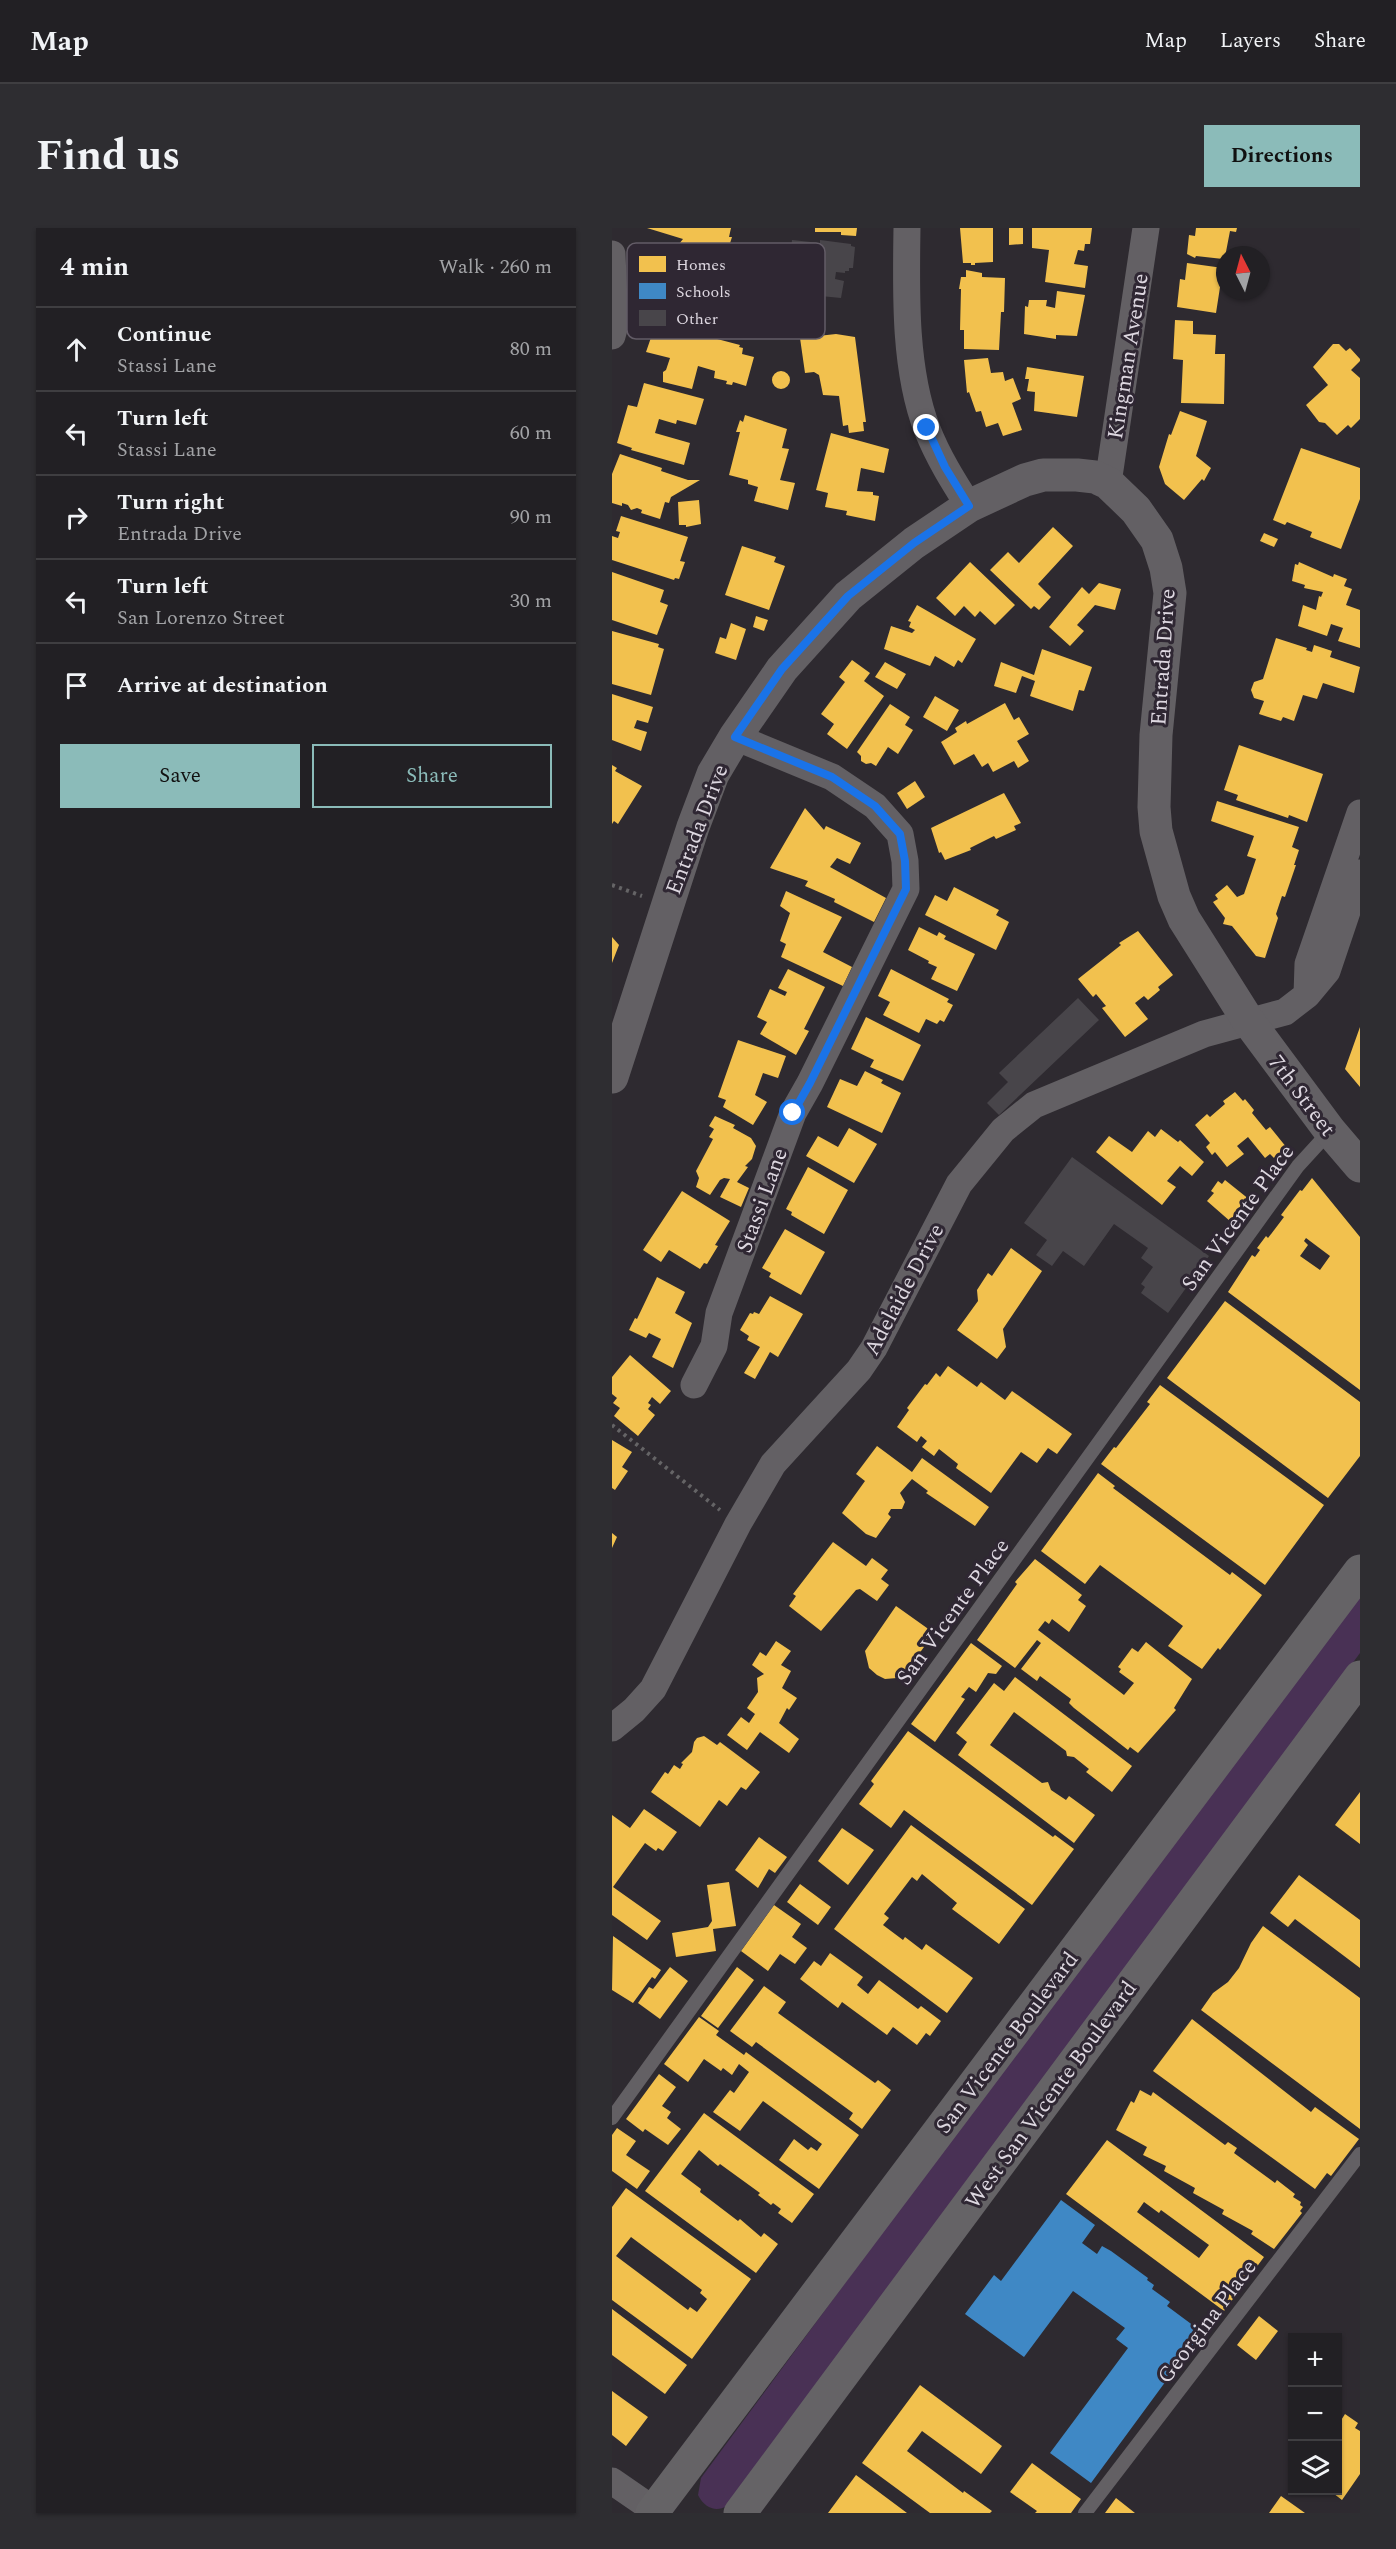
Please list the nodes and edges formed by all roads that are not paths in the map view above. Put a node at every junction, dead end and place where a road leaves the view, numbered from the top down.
1 (907, 228) edge
2 (1146, 228) edge
3 (612, 254) edge
4 (612, 336) edge
5 (1108, 483) junction
6 (969, 506) junction
7 (735, 737) junction
8 (1360, 816) edge
9 (1360, 873) edge
10 (1308, 995) junction
11 (1249, 1022) junction
12 (612, 1077) edge
13 (1330, 1131) junction
14 (1360, 1166) edge
15 (694, 1385) dead end
16 (1360, 1571) edge
17 (1360, 1677) edge
18 (612, 1728) edge
19 (612, 2118) edge
20 (1360, 2154) edge
21 (612, 2481) edge
22 (655, 2512) edge
23 (740, 2513) edge
24 (1085, 2513) edge

1 - 6 street
2 - 5 street, Kingman Avenue
3 - 4 street
5 - 6 street, Entrada Drive
5 - 11 street, Entrada Drive
6 - 7 street, Entrada Drive
7 - 12 street, Entrada Drive
7 - 15 street, Stassi Lane
8 - 10 street
9 - 10 street, Adelaide Drive
10 - 11 street, Adelaide Drive
11 - 13 street, 7th Street
11 - 18 street, Adelaide Drive
13 - 14 street, 7th Street
13 - 19 lane, San Vicente Place
16 - 22 main road, San Vicente Boulevard
17 - 23 main road, West San Vicente Boulevard
20 - 24 lane, Georgina Place
21 - 22 street

